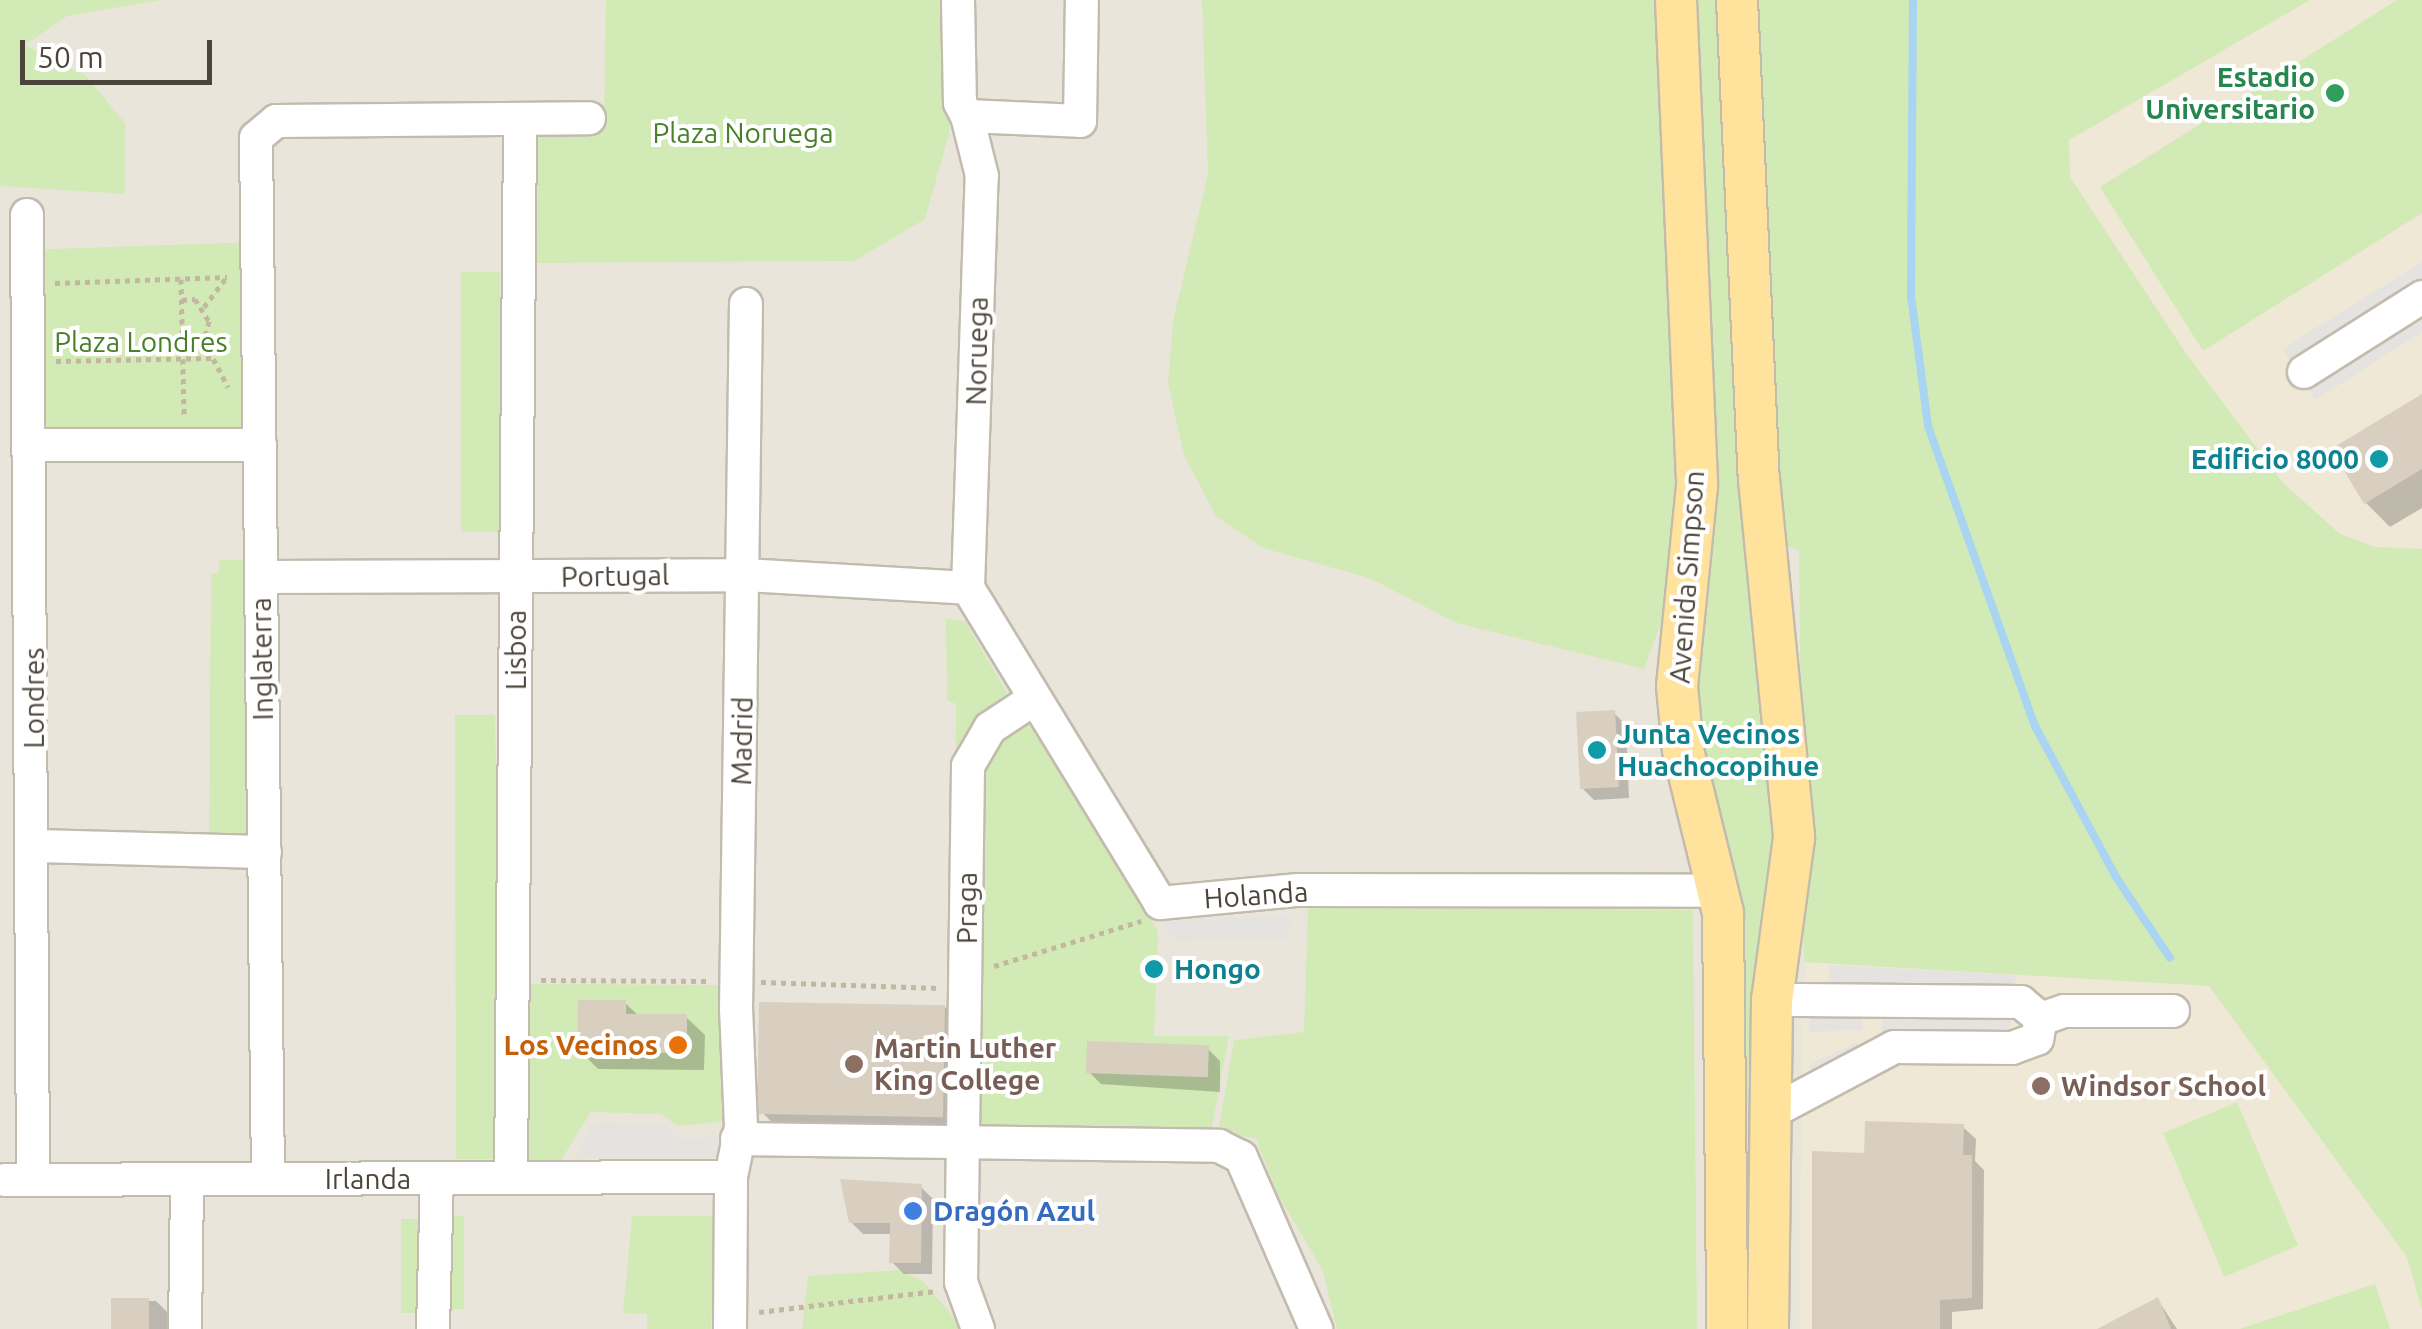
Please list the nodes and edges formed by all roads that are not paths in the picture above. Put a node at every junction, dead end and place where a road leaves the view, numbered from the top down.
1 (958, 0) edge
2 (1082, 0) edge
3 (1676, 0) edge
4 (1737, 0) edge
5 (966, 116) junction
6 (589, 118) dead end
7 (520, 122) junction
8 (27, 215) dead end
9 (2422, 297) edge
10 (746, 304) dead end
11 (2304, 372) dead end
12 (33, 445) junction
13 (260, 445) junction
14 (1759, 479) junction
15 (1697, 486) junction
16 (744, 575) junction
17 (261, 577) junction
18 (516, 577) junction
19 (968, 588) junction
20 (1031, 700) junction
21 (34, 846) junction
22 (264, 852) junction
23 (1721, 892) junction
24 (1772, 1000) junction
25 (2173, 1012) dead end
26 (2040, 1020) junction
27 (1770, 1113) junction
28 (737, 1139) junction
29 (966, 1144) junction
30 (732, 1177) junction
31 (512, 1178) junction
32 (268, 1179) junction
33 (437, 1179) junction
34 (19, 1180) joint
35 (186, 1180) junction
36 (740, 1320) edge
37 (185, 1329) edge
38 (433, 1329) edge
39 (978, 1329) edge
40 (1316, 1329) edge
41 (1727, 1329) edge
42 (1768, 1329) edge

1 - 5 street, Noruega
2 - 5 street
3 - 15 main road, Avenida Simpson
4 - 14 main road
5 - 19 street, Noruega
6 - 7 street
7 - 13 street, Inglaterra
7 - 18 street, Lisboa
8 - 12 street, Londres
9 - 11 street
10 - 16 street, Madrid
12 - 13 street
12 - 21 street, Londres
13 - 17 street, Inglaterra
14 - 15 main road
14 - 24 main road
15 - 23 main road, Avenida Simpson
16 - 18 street, Portugal
16 - 19 street, Portugal
16 - 28 street, Madrid
17 - 18 street, Portugal
17 - 22 street, Inglaterra
18 - 31 street, Lisboa
19 - 20 street, Holanda
20 - 23 street, Holanda
20 - 29 street, Praga
21 - 22 street
21 - 34 street, Londres
22 - 32 street, Inglaterra
23 - 41 main road, Avenida Simpson
24 - 26 street
24 - 27 main road
25 - 26 street
26 - 27 street
27 - 42 main road
28 - 29 street
28 - 30 street, Madrid
29 - 39 street
29 - 40 street
30 - 31 street, Irlanda
30 - 36 street, Madrid
31 - 33 street, Irlanda
32 - 33 street, Irlanda
32 - 35 street, Irlanda
33 - 38 street
34 - 35 street, Irlanda
35 - 37 street

